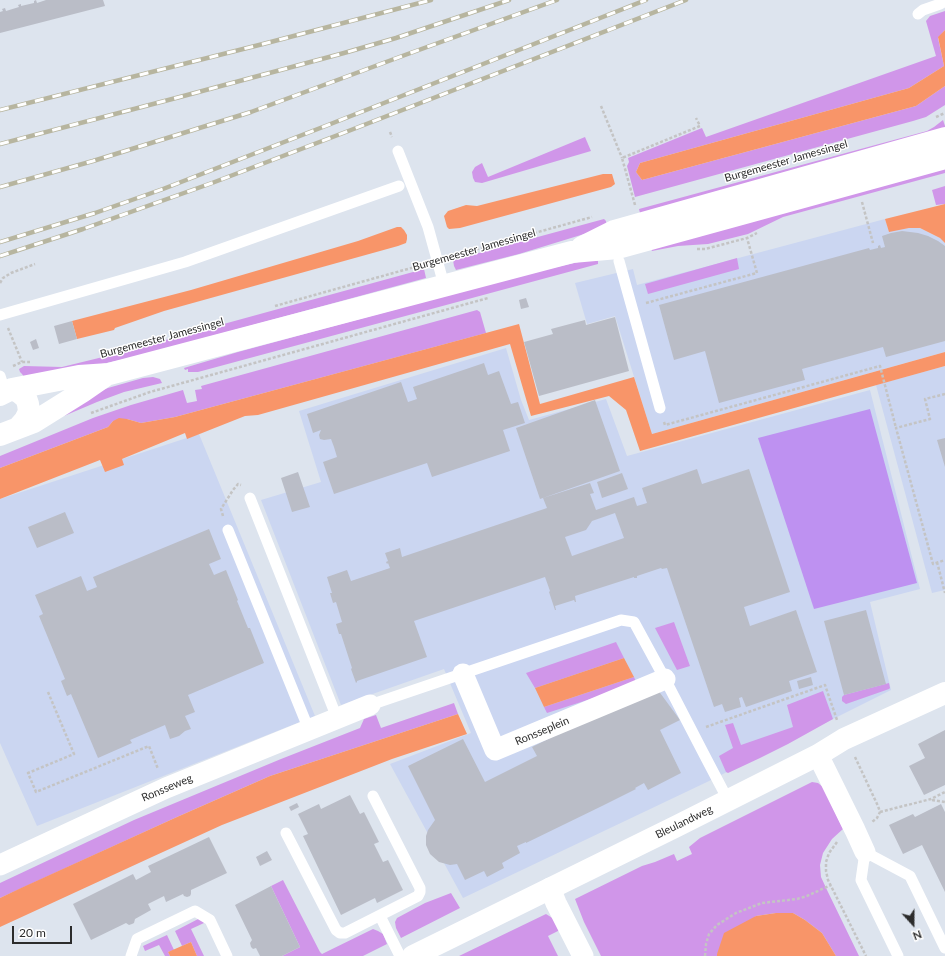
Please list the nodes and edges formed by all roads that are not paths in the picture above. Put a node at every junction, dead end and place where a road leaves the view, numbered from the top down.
1 (945, 1) edge
2 (918, 14) dead end
3 (945, 138) edge
4 (398, 151) dead end
5 (945, 158) edge
6 (399, 186) dead end
7 (617, 247) junction
8 (444, 285) junction
9 (2, 314) edge
10 (109, 374) junction
11 (5, 384) edge
12 (660, 408) road end
13 (9, 431) edge
14 (250, 498) road end
15 (228, 530) road end
16 (463, 674) junction
17 (665, 679) junction
18 (945, 693) edge
19 (370, 705) joint
20 (338, 718) junction
21 (310, 730) junction
22 (818, 756) junction
23 (373, 796) dead end
24 (728, 800) junction
25 (286, 833) dead end
26 (865, 852) junction
27 (0, 865) edge
28 (550, 888) junction
29 (380, 916) junction
30 (945, 948) edge
31 (132, 956) edge
32 (227, 956) edge
33 (400, 956) edge
34 (413, 956) edge
35 (583, 956) edge
36 (898, 956) edge

1 - 2 lane
3 - 7 main road, Burgemeester Jamessingel
4 - 8 lane
5 - 7 main road, Burgemeester Jamessingel
6 - 9 lane
7 - 8 main road, Burgemeester Jamessingel
7 - 12 lane
8 - 10 main road, Burgemeester Jamessingel
10 - 11 main road, Burgemeester Jamessingel
10 - 13 main road, Burgemeester Jamessingel
11 - 13 main road
14 - 20 lane
15 - 21 lane
16 - 17 lane
16 - 17 street, Ronsseplein
16 - 19 lane
17 - 24 lane
18 - 22 main road, Bleulandweg
19 - 20 street, Ronsseweg
20 - 21 street, Ronsseweg
21 - 27 street, Ronsseweg
22 - 24 main road, Bleulandweg
22 - 26 street
23 - 29 lane
24 - 28 main road, Bleulandweg
25 - 29 lane
26 - 30 lane
26 - 36 lane
28 - 34 main road, Bleulandweg
28 - 35 street
29 - 33 lane
31 - 32 lane

